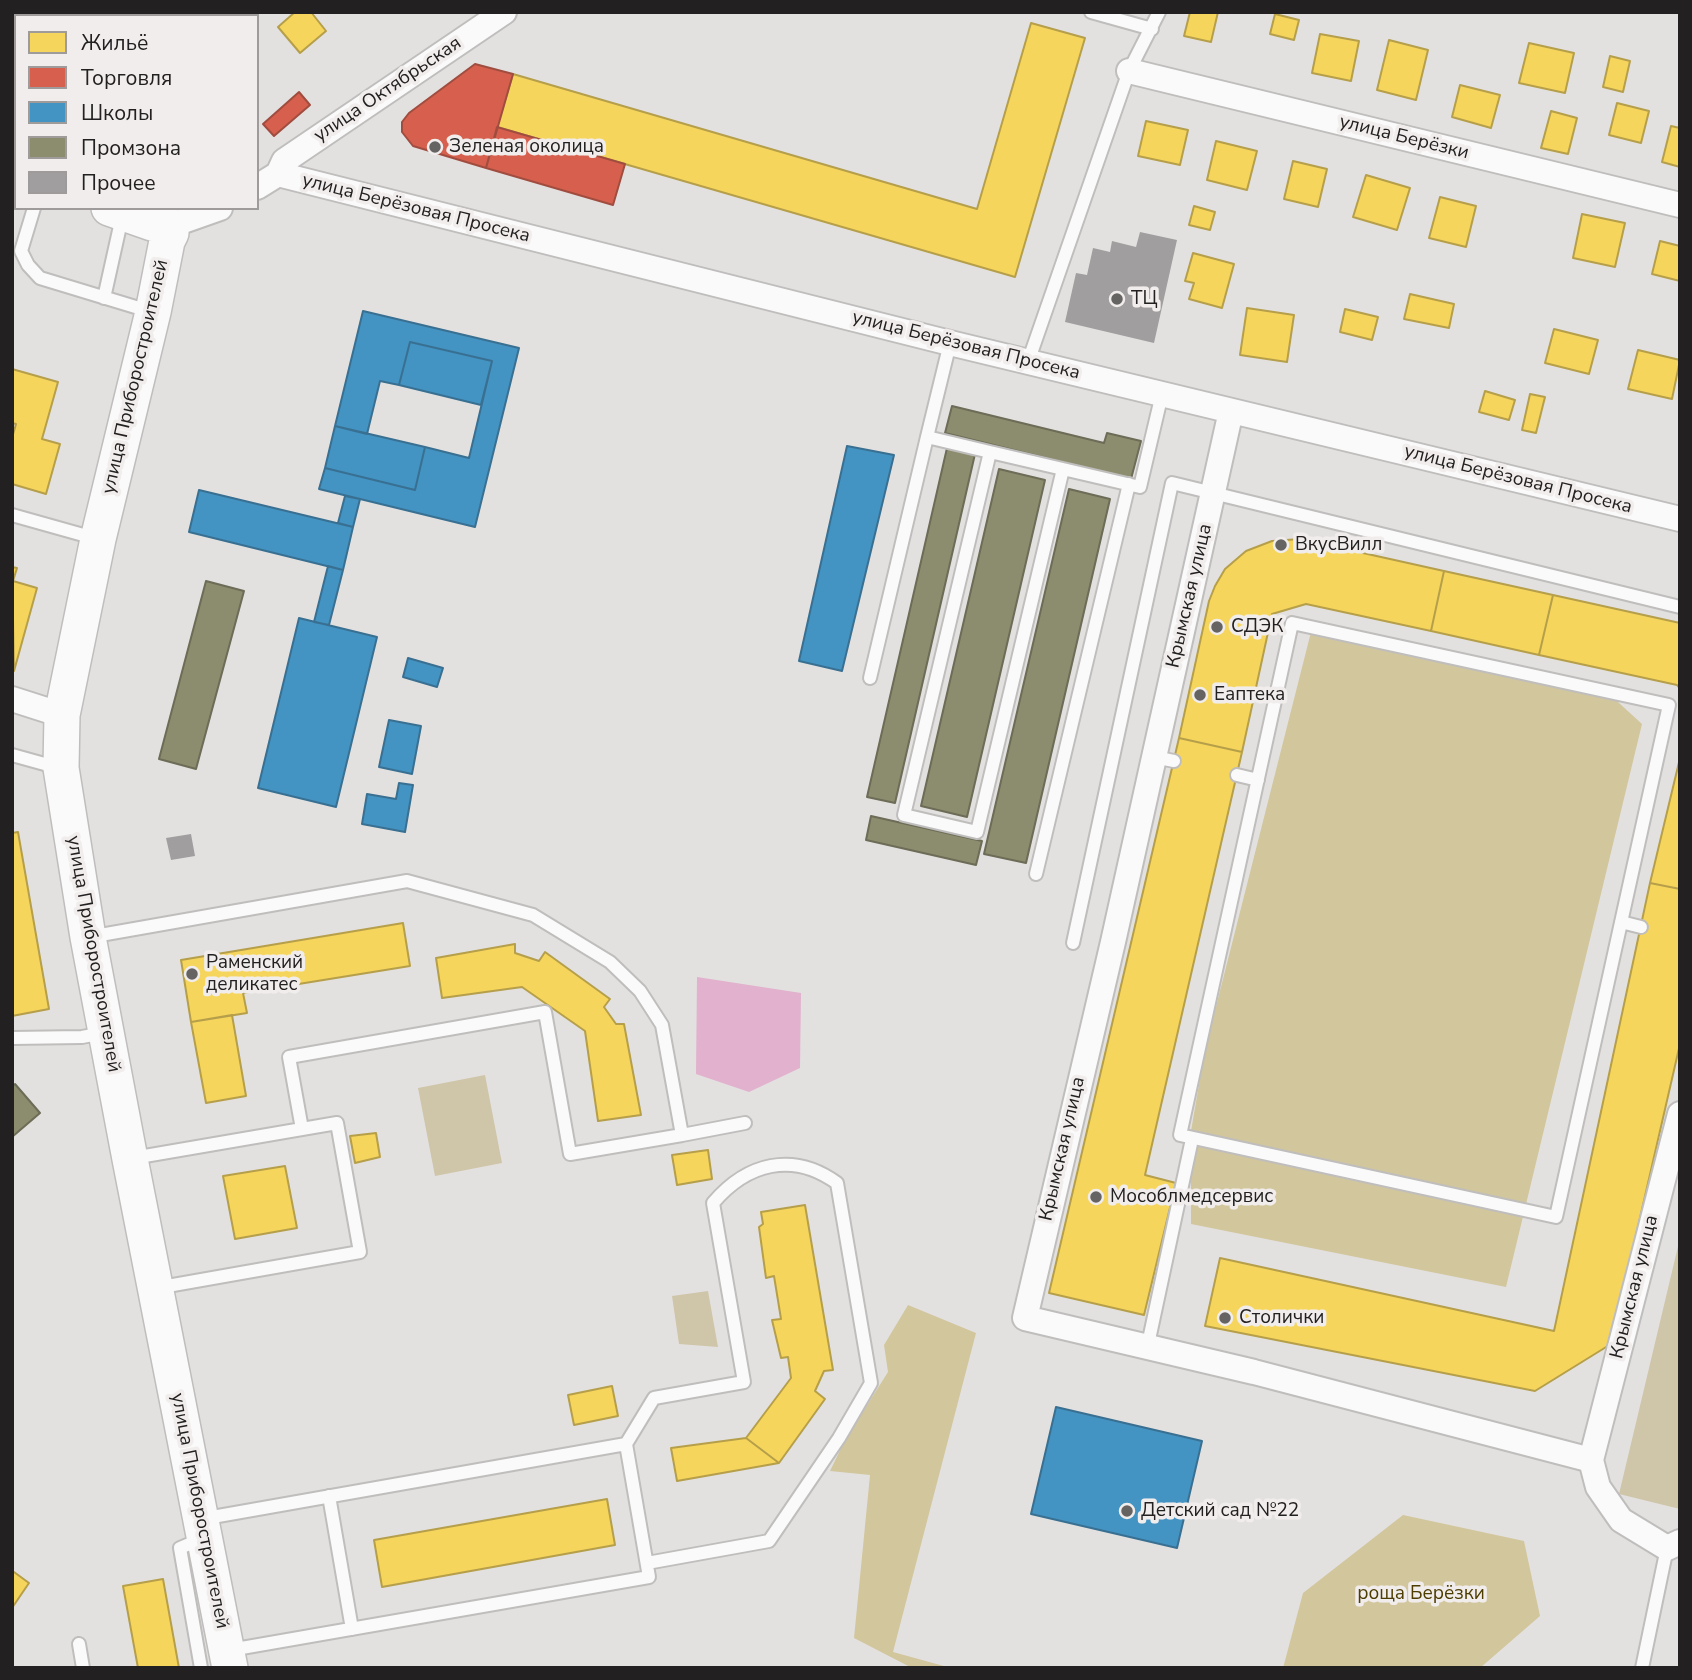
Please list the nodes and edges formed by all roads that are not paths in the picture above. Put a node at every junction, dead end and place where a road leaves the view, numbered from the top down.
1 (504, 12) edge
2 (1091, 12) edge
3 (1159, 12) edge
4 (1152, 29) junction
5 (1129, 71) junction
6 (268, 181) edge
7 (1680, 205) edge
8 (33, 210) edge
9 (209, 210) edge
10 (144, 222) edge
11 (104, 298) junction
12 (153, 312) junction
13 (950, 343) junction
14 (1028, 362) junction
15 (1162, 394) junction
16 (1231, 411) junction
17 (927, 436) junction
18 (990, 452) junction
19 (1063, 468) junction
20 (1129, 484) junction
21 (1213, 493) junction
22 (12, 514) edge
23 (1680, 519) edge
24 (98, 539) junction
25 (1680, 607) edge
26 (870, 678) dead end
27 (12, 699) edge
28 (62, 715) junction
29 (12, 755) edge
30 (61, 768) junction
31 (1237, 775) dead end
32 (1258, 780) junction
33 (1036, 874) dead end
34 (1621, 922) junction
35 (1641, 927) dead end
36 (88, 937) junction
37 (1073, 943) dead end
38 (106, 1032) junction
39 (12, 1038) edge
40 (1680, 1114) edge
41 (745, 1124) dead end
42 (302, 1129) junction
43 (682, 1135) junction
44 (1192, 1139) junction
45 (130, 1159) junction
46 (155, 1288) junction
47 (1147, 1349) junction
48 (626, 1444) junction
49 (1591, 1461) junction
50 (329, 1496) junction
51 (203, 1528) junction
52 (1674, 1545) edge
53 (647, 1563) junction
54 (352, 1629) junction
55 (79, 1644) dead end
56 (219, 1662) edge
57 (83, 1668) edge
58 (1642, 1668) edge

1 - 6 street, улица Октябрьская
2 - 4 lane
3 - 4 lane
4 - 5 lane
5 - 7 street, улица Берёзки
5 - 14 lane
6 - 13 street, улица Берёзовая Просека
8 - 11 lane
9 - 10 street
10 - 11 lane
10 - 12 street, улица Приборостроителей
11 - 12 lane
12 - 24 street, улица Приборостроителей
13 - 14 street, улица Берёзовая Просека
13 - 17 lane
14 - 15 street, улица Берёзовая Просека
15 - 16 street, улица Берёзовая Просека
15 - 20 lane
16 - 21 street, Крымская улица
16 - 23 street, улица Берёзовая Просека
17 - 18 lane
17 - 26 lane
18 - 19 lane
18 - 19 lane
19 - 20 lane
20 - 33 lane
21 - 25 lane
21 - 37 lane
21 - 47 street, Крымская улица
22 - 24 lane
24 - 28 street, улица Приборостроителей
27 - 28 street
28 - 30 street, улица Приборостроителей
29 - 30 lane
30 - 36 street, улица Приборостроителей
31 - 32 lane
32 - 34 lane
32 - 44 lane
34 - 35 lane
34 - 44 lane
36 - 38 street, улица Приборостроителей
36 - 43 lane
38 - 39 lane
38 - 45 street, улица Приборостроителей
40 - 49 street, Крымская улица
41 - 43 lane
42 - 43 lane
42 - 45 lane
42 - 46 lane
44 - 47 lane
45 - 46 street, улица Приборостроителей
46 - 51 street, улица Приборостроителей
47 - 49 street, Крымская улица
48 - 50 lane
48 - 53 lane
48 - 53 lane
49 - 52 street
50 - 51 lane
50 - 54 lane
51 - 56 street, улица Приборостроителей
52 - 58 lane
53 - 54 lane
54 - 56 lane
55 - 57 lane

